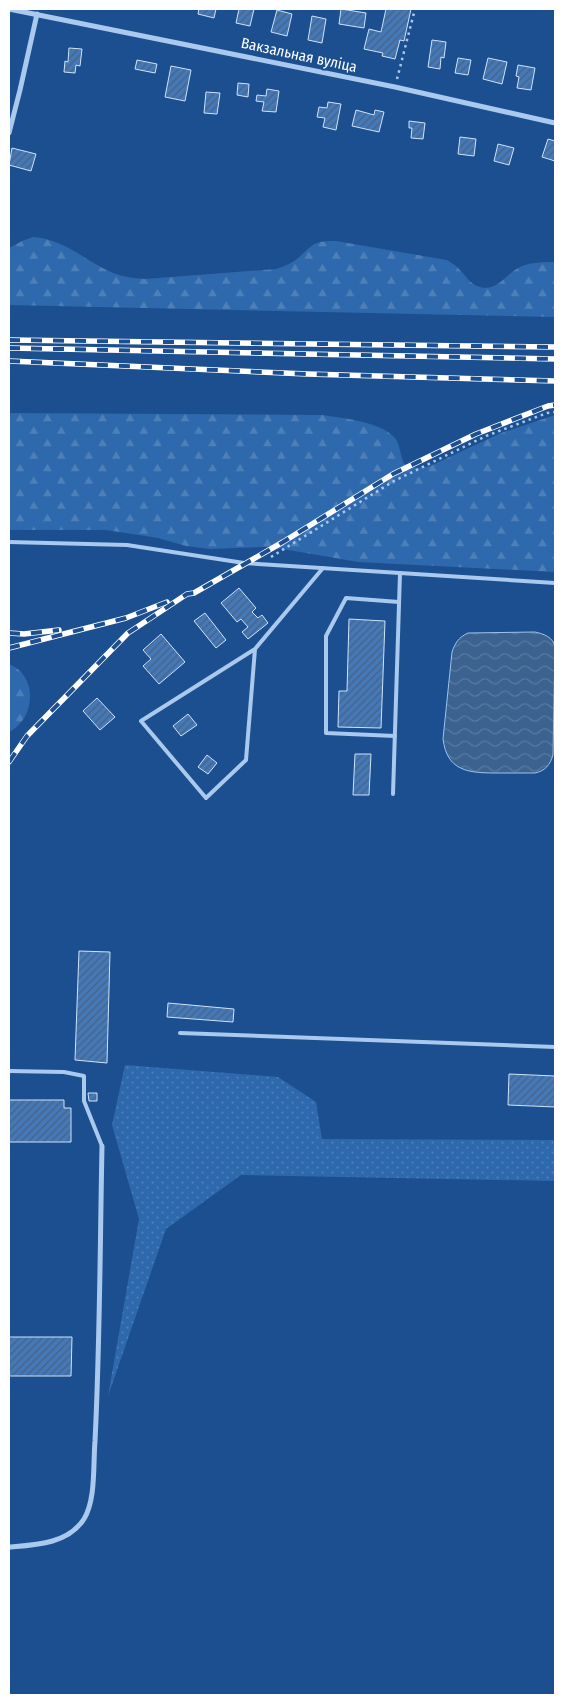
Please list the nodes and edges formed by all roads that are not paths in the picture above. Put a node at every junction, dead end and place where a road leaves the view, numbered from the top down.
1 (9, 9) edge
2 (37, 14) junction
3 (555, 123) edge
4 (9, 133) edge
5 (9, 542) edge
6 (323, 568) junction
7 (400, 573) junction
8 (555, 583) edge
9 (399, 602) junction
10 (254, 649) junction
11 (395, 736) junction
12 (393, 794) dead end
13 (180, 1032) dead end
14 (555, 1047) edge
15 (9, 1070) edge
16 (102, 1146) joint
17 (9, 1547) edge

1 - 2 street, Вакзальная вуліца
2 - 3 street, Вакзальная вуліца
2 - 4 street
5 - 6 lane
6 - 7 lane
6 - 10 lane
7 - 8 lane
7 - 9 lane
9 - 11 lane
9 - 11 lane
10 - 10 lane
11 - 12 lane
13 - 14 lane
15 - 16 lane
16 - 17 street

